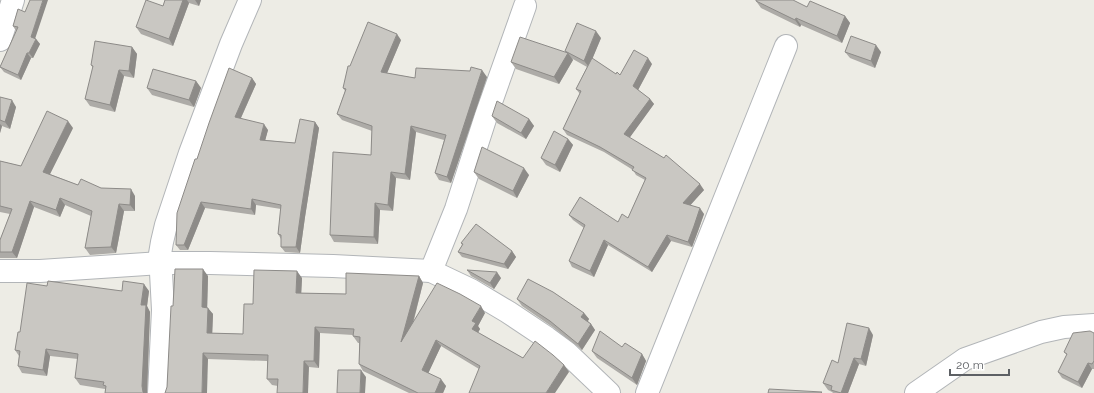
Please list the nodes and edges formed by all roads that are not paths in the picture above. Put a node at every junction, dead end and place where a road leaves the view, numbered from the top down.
1 (13, 0) edge
2 (250, 0) edge
3 (525, 6) dead end
4 (0, 40) edge
5 (786, 46) dead end
6 (161, 263) junction
7 (0, 271) edge
8 (431, 271) junction
9 (1094, 325) edge
10 (159, 393) edge
11 (608, 393) edge
12 (648, 393) edge
13 (916, 393) edge

1 - 4 street
2 - 6 street
3 - 8 street
5 - 12 street
6 - 7 street
6 - 8 street
6 - 10 street
8 - 11 street
9 - 13 street

